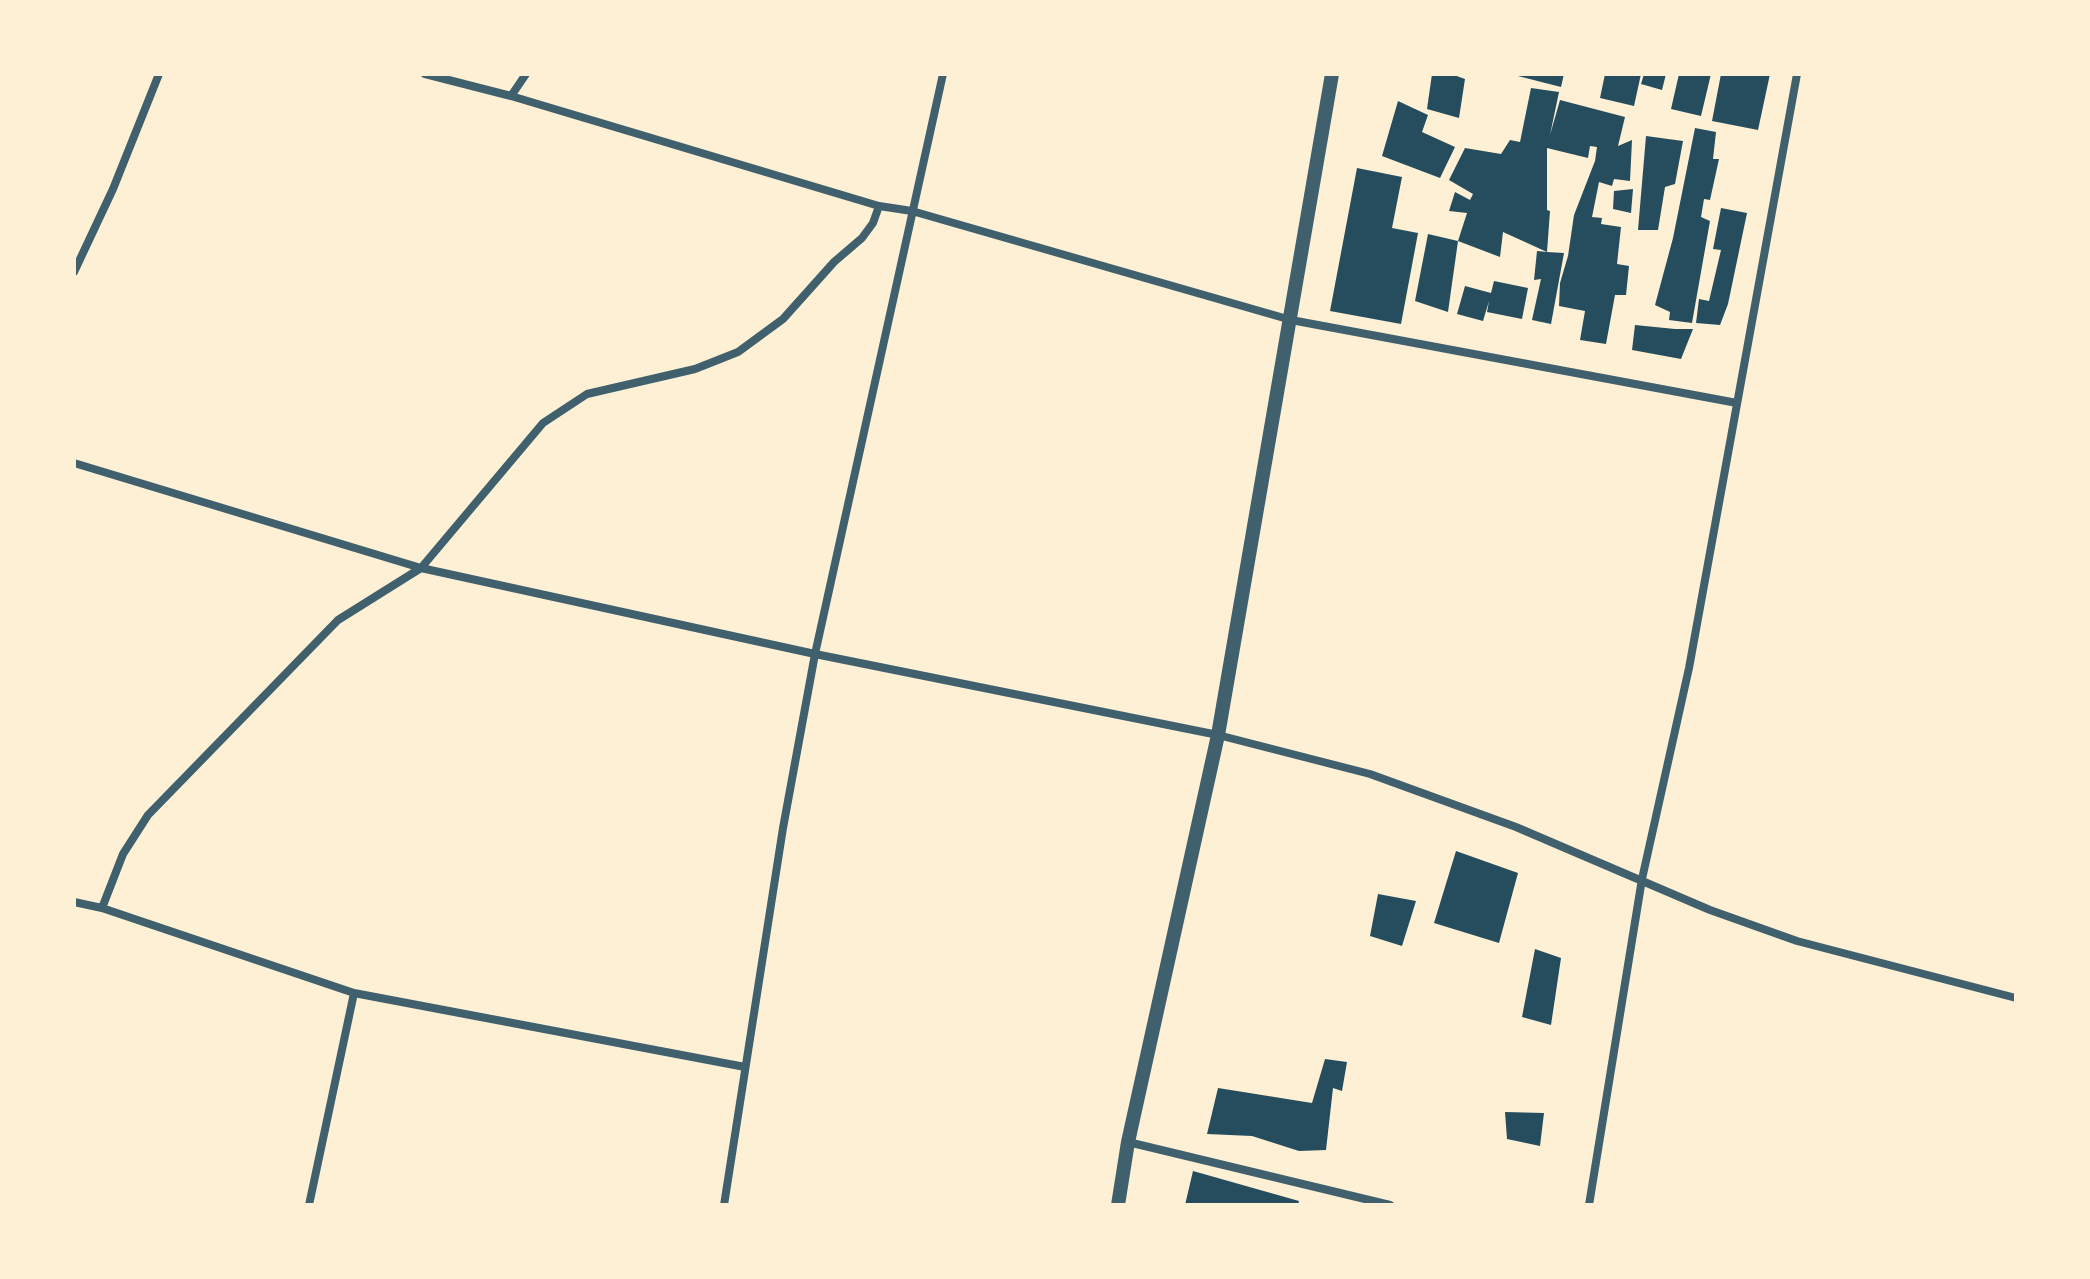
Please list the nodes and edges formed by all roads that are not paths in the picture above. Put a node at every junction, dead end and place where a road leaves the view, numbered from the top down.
1 (159, 74) edge
2 (425, 74) edge
3 (526, 74) edge
4 (943, 74) edge
5 (1332, 74) edge
6 (1797, 74) edge
7 (511, 96) junction
8 (879, 206) junction
9 (912, 211) junction
10 (74, 272) edge
11 (1291, 320) junction
12 (1737, 403) junction
13 (74, 463) edge
14 (421, 568) junction
15 (815, 654) junction
16 (1218, 735) junction
17 (1642, 879) junction
18 (74, 902) edge
19 (102, 908) junction
20 (354, 993) junction
21 (2016, 998) edge
22 (745, 1067) junction
23 (1128, 1142) junction
24 (309, 1205) edge
25 (724, 1205) edge
26 (1118, 1205) edge
27 (1390, 1205) edge
28 (1589, 1205) edge

1 - 10 street
2 - 7 street
3 - 7 street
4 - 9 street
5 - 11 street
6 - 12 street
7 - 8 street
8 - 9 street
8 - 14 street
9 - 11 street
9 - 15 street
11 - 12 street
11 - 16 street
12 - 17 street
13 - 14 street
14 - 15 street
14 - 19 street
15 - 16 street
15 - 22 street
16 - 17 street
16 - 23 street
17 - 21 street
17 - 28 street
18 - 19 street
19 - 20 street
20 - 22 street
20 - 24 street
22 - 25 street
23 - 26 street
23 - 27 street

